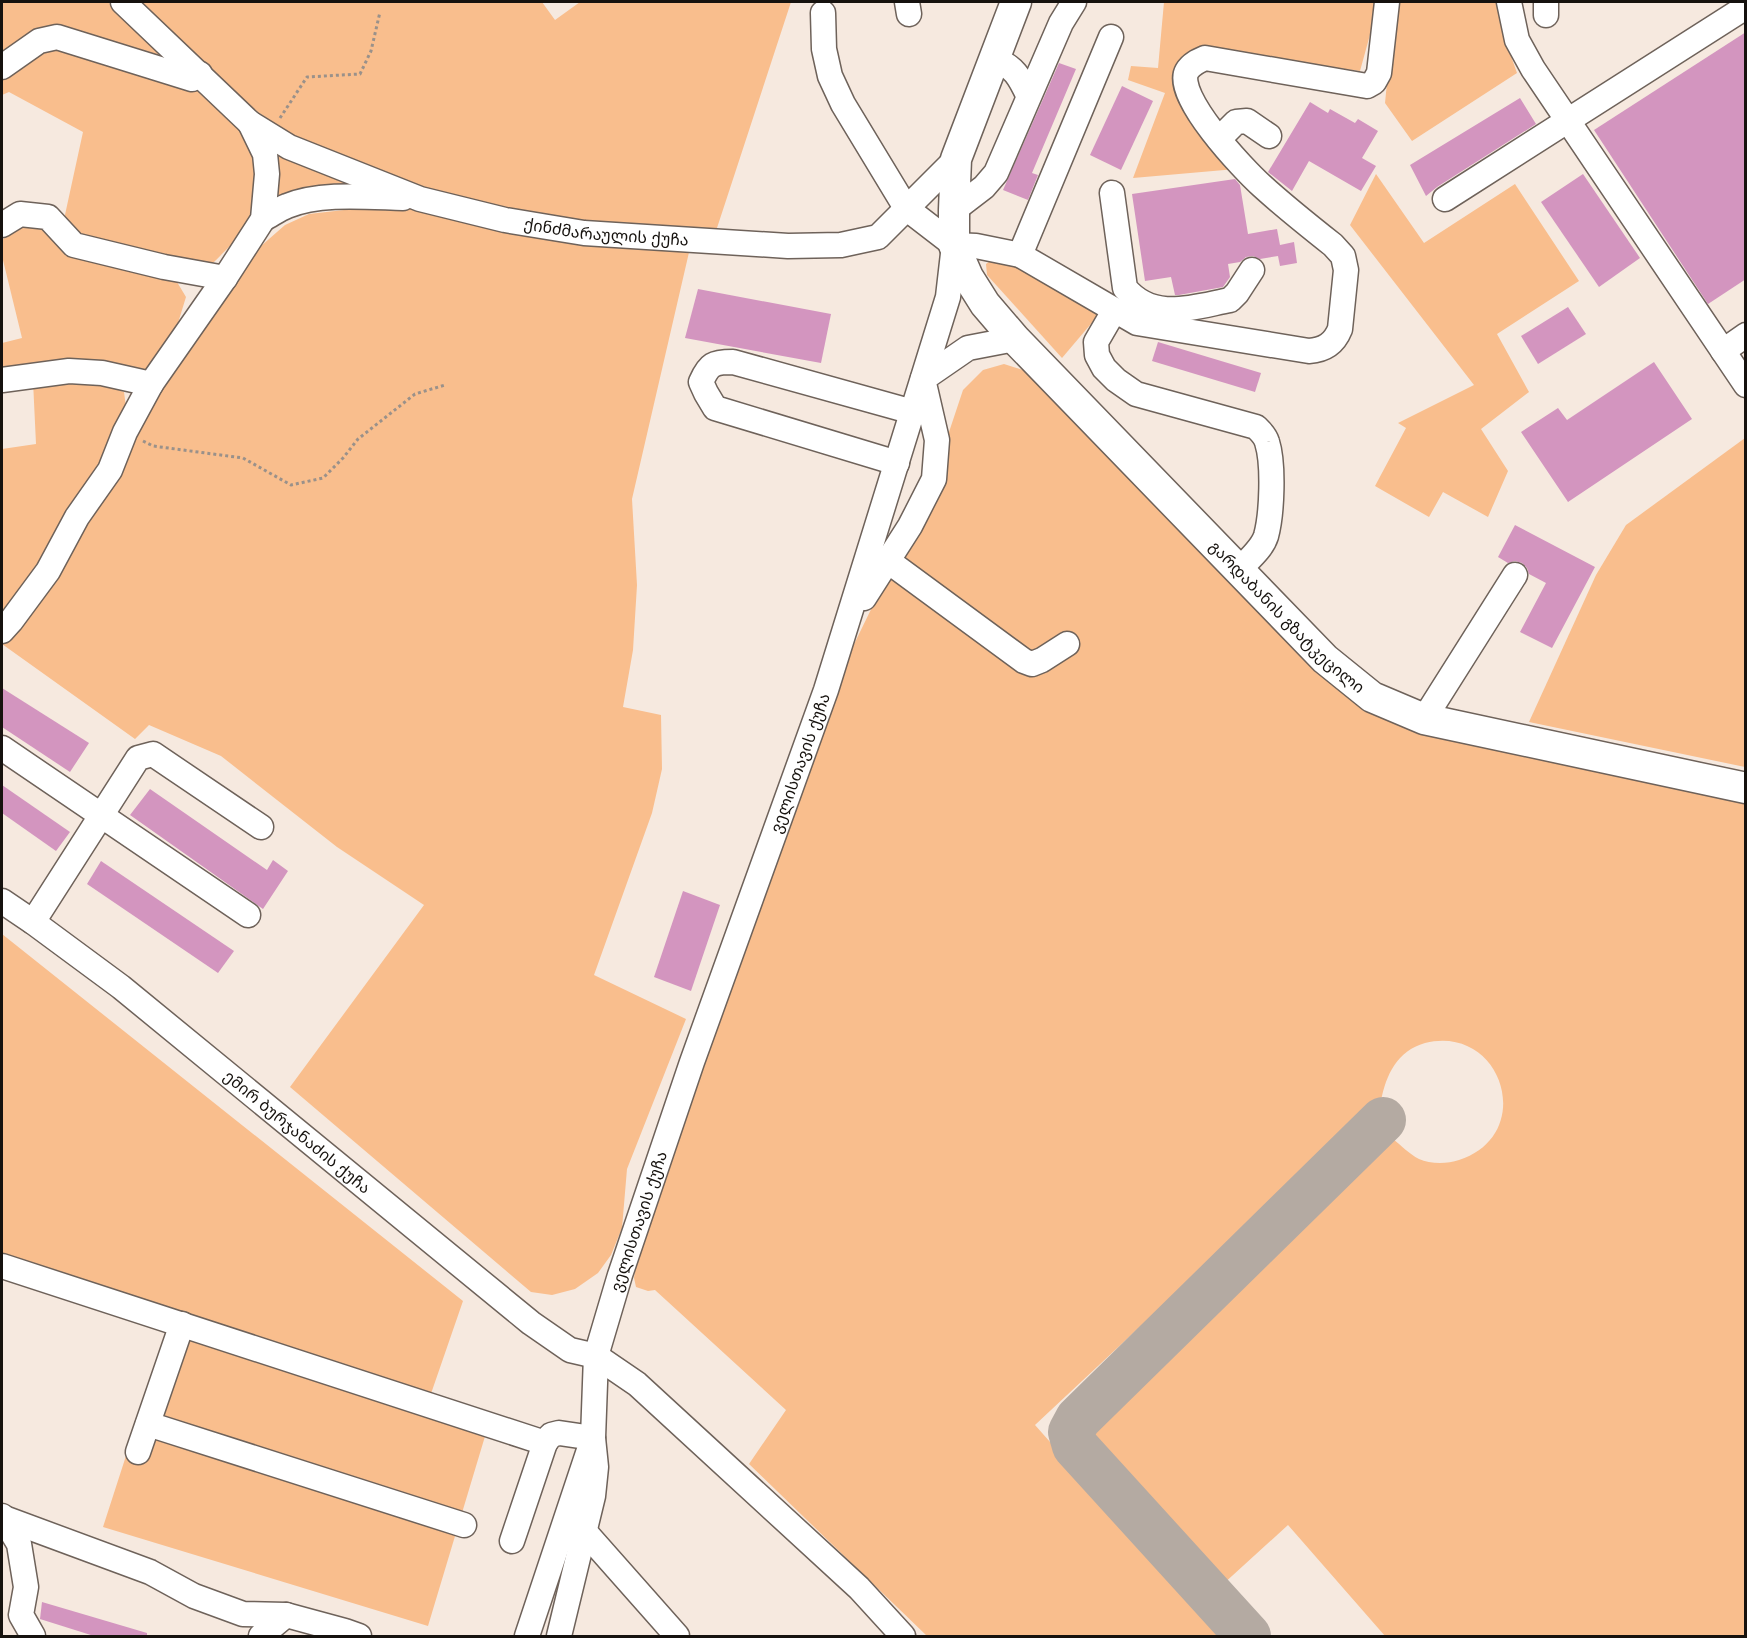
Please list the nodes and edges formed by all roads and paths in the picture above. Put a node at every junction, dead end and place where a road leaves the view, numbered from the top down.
1 (123, 2) edge
2 (1016, 2) edge
3 (1074, 2) edge
4 (1387, 2) edge
5 (1509, 2) edge
6 (1746, 7) edge
7 (380, 12) dead end
8 (823, 13) dead end
9 (1111, 37) dead end
10 (995, 60) junction
11 (2, 67) edge
12 (200, 74) junction
13 (1028, 95) junction
14 (1568, 121) junction
15 (259, 129) junction
16 (1269, 136) dead end
17 (1219, 139) junction
18 (956, 159) junction
19 (1112, 193) dead end
20 (420, 199) junction
21 (1445, 199) dead end
22 (906, 208) junction
23 (954, 210) junction
24 (262, 219) junction
25 (2, 225) edge
26 (954, 245) junction
27 (1020, 255) junction
28 (1252, 270) dead end
29 (225, 278) junction
30 (1192, 307) junction
31 (1114, 311) junction
32 (1195, 333) junction
33 (1746, 335) edge
34 (1015, 339) junction
35 (1723, 351) junction
36 (923, 379) junction
37 (2, 380) edge
38 (151, 384) junction
39 (445, 385) dead end
40 (1746, 385) edge
41 (913, 412) junction
42 (125, 432) junction
43 (897, 463) junction
44 (888, 561) junction
45 (1239, 570) junction
46 (1515, 575) dead end
47 (845, 628) junction
48 (2, 631) edge
49 (1067, 644) dead end
50 (1424, 719) junction
51 (2, 748) edge
52 (1746, 788) edge
53 (102, 816) junction
54 (261, 827) dead end
55 (2, 901) edge
56 (248, 915) dead end
57 (33, 922) junction
58 (2, 1266) edge
59 (182, 1324) junction
60 (596, 1356) junction
61 (148, 1424) junction
62 (593, 1438) junction
63 (545, 1443) junction
64 (138, 1452) dead end
65 (3, 1517) edge
66 (464, 1525) dead end
67 (585, 1532) junction
68 (512, 1541) dead end
69 (286, 1615) junction
70 (33, 1636) edge
71 (261, 1636) edge
72 (359, 1636) edge
73 (527, 1636) edge
74 (559, 1636) edge
75 (677, 1636) edge
76 (903, 1636) edge

1 - 12 street, ქინძმარაულის ქუჩა
2 - 10 main road, ქინძმარაულის ქუჩა
3 - 13 street
4 - 17 street
5 - 14 street
6 - 14 street
7 - 15 path
8 - 22 street
9 - 27 street
10 - 13 street
10 - 18 main road, ქინძმარაულის ქუჩა
11 - 12 street
12 - 15 street, ქინძმარაულის ქუჩა
13 - 23 street
14 - 21 street
14 - 35 street
15 - 20 street, ქინძმარაულის ქუჩა
15 - 24 street
16 - 17 street
17 - 32 street
18 - 22 street, ქინძმარაულის ქუჩა
18 - 23 main road, ველისთავის ქუჩა
19 - 30 street
20 - 22 street, ქინძმარაულის ქუჩა
20 - 24 street
22 - 26 street
23 - 26 main road, ველისთავის ქუჩა
24 - 29 street
25 - 29 street
26 - 27 street
26 - 34 main road, გარდაბანის გზატკეცილი
26 - 36 street, ველისთავის ქუჩა
27 - 31 street
28 - 30 street
29 - 38 street
30 - 32 street
31 - 32 street
31 - 45 street
33 - 35 street
34 - 36 street
34 - 45 main road, გარდაბანის გზატკეცილი
35 - 40 street
36 - 41 street, ველისთავის ქუჩა
36 - 44 street
37 - 38 street
38 - 42 street
39 - 42 path
41 - 43 street, ველისთავის ქუჩა
41 - 43 street
42 - 48 street
43 - 47 street, ველისთავის ქუჩა
44 - 47 street
44 - 49 street
45 - 50 main road, გარდაბანის გზატკეცილი
46 - 50 street
47 - 60 street, ველისთავის ქუჩა
50 - 52 main road, გარდაბანის გზატკეცილი
51 - 53 street
53 - 54 street
53 - 56 street
53 - 57 street
55 - 57 street, ემირ ბურჯანაძის ქუჩა
57 - 60 street, ემირ ბურჯანაძის ქუჩა
58 - 59 street
59 - 61 street
59 - 63 street
60 - 62 street, ველისთავის ქუჩა
60 - 76 street, ემირ ბურჯანაძის ქუჩა
61 - 64 street
61 - 66 street
62 - 63 street
62 - 67 street
62 - 73 street
63 - 68 street
65 - 69 street
65 - 70 street
67 - 74 street
67 - 75 street
69 - 71 street
69 - 72 street

